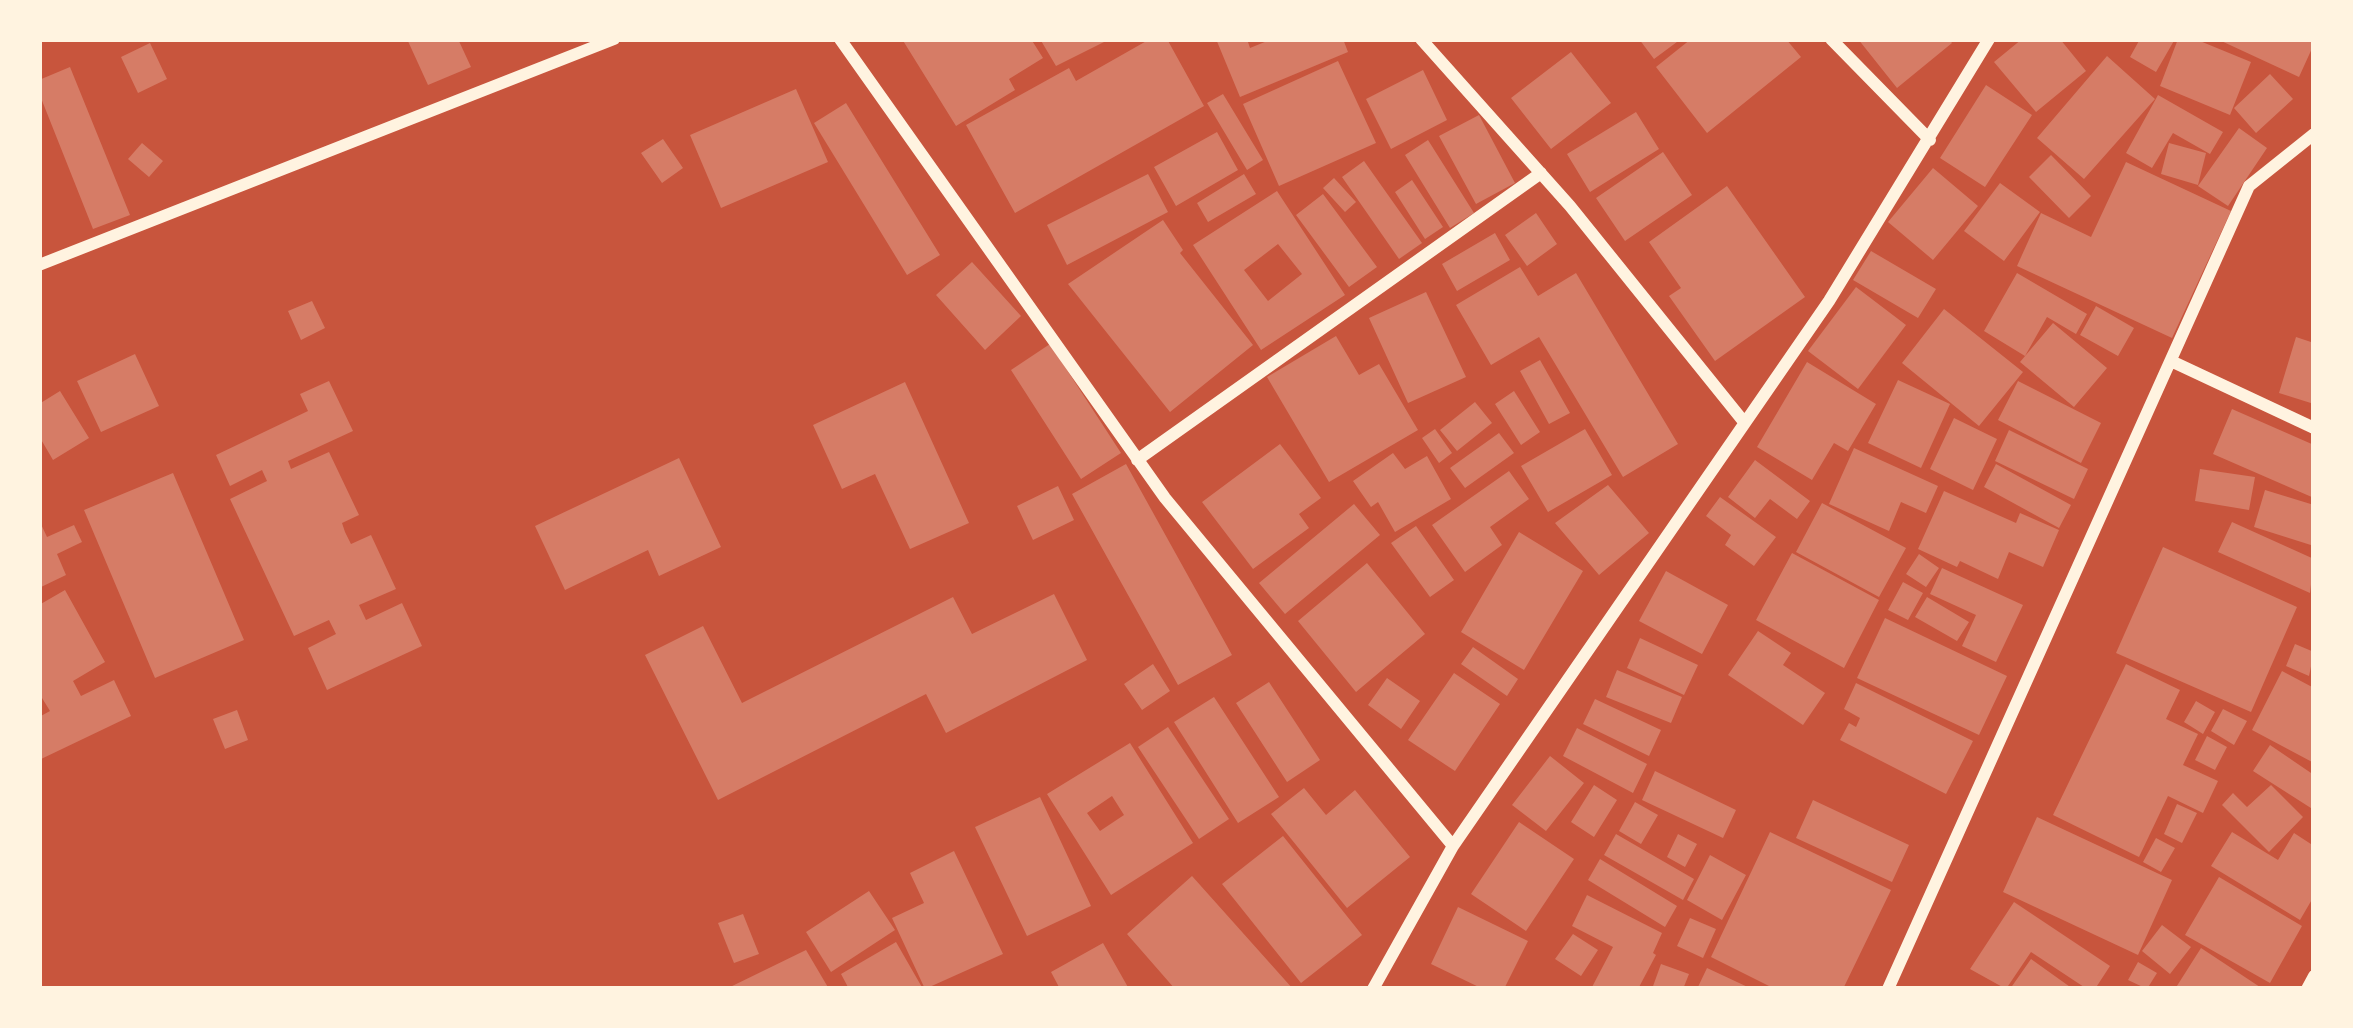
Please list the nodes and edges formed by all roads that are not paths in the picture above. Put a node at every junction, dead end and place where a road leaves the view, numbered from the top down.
1 (614, 39) edge
2 (840, 39) edge
3 (1421, 39) edge
4 (1831, 39) edge
5 (1989, 39) edge
6 (2314, 134) edge
7 (1930, 140) junction
8 (1541, 173) junction
9 (39, 265) edge
10 (2171, 362) junction
11 (1744, 422) junction
12 (2314, 428) edge
13 (1137, 460) junction
14 (1453, 846) junction
15 (2314, 976) edge
16 (1373, 989) edge
17 (1888, 989) edge
18 (2308, 989) edge

1 - 9 street
2 - 13 street
3 - 8 street
4 - 7 street
5 - 7 street
6 - 10 street
7 - 11 street
8 - 11 street
8 - 13 street
10 - 12 street
10 - 17 street
11 - 14 street
13 - 14 street
14 - 16 street
15 - 18 street

